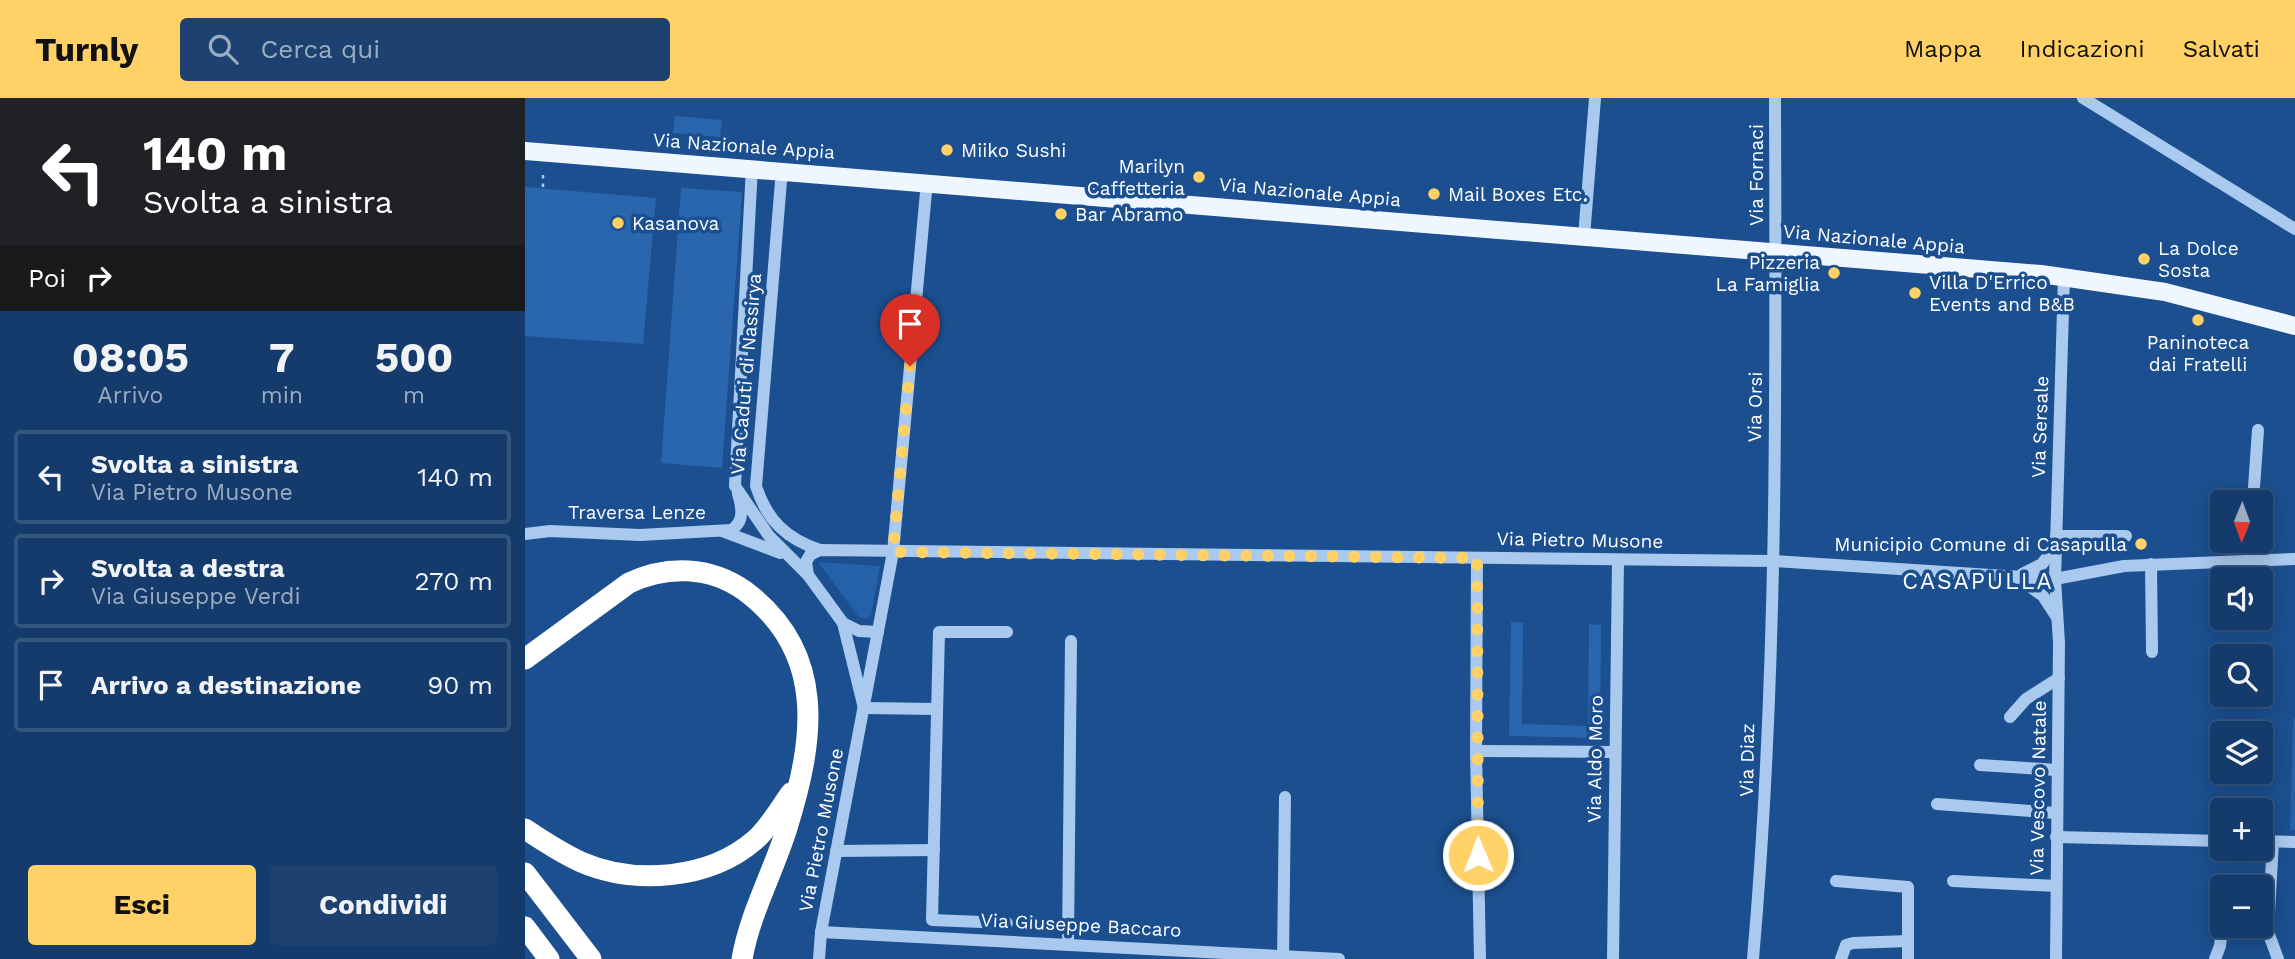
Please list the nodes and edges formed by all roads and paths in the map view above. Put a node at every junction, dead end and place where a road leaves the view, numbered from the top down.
1 (1595, 98) edge
2 (1775, 98) edge
3 (2083, 98) edge
4 (525, 150) edge
5 (752, 167) junction
6 (782, 169) junction
7 (543, 175) dead end
8 (926, 181) junction
9 (543, 189) dead end
10 (2295, 229) edge
11 (1584, 237) junction
12 (1775, 253) junction
13 (2064, 276) junction
14 (2295, 326) edge
15 (2258, 430) dead end
16 (2254, 490) edge
17 (750, 508) junction
18 (721, 531) junction
19 (525, 534) edge
20 (2126, 536) dead end
21 (2055, 541) junction
22 (820, 550) junction
23 (893, 552) junction
24 (2250, 553) edge
25 (786, 557) junction
26 (1477, 558) junction
27 (1618, 559) junction
28 (2249, 559) junction
29 (2295, 559) edge
30 (1773, 561) junction
31 (2151, 564) junction
32 (808, 575) junction
33 (2015, 576) junction
34 (2055, 579) junction
35 (2058, 619) junction
36 (843, 623) junction
37 (878, 632) junction
38 (1007, 632) dead end
39 (1071, 641) dead end
40 (2152, 652) dead end
41 (525, 659) edge
42 (2059, 678) junction
43 (864, 708) junction
44 (937, 709) junction
45 (2010, 717) dead end
46 (1476, 751) junction
47 (1613, 752) junction
48 (1980, 765) dead end
49 (2057, 770) junction
50 (797, 786) junction
51 (1285, 797) dead end
52 (1937, 804) dead end
53 (2056, 813) junction
54 (525, 829) edge
55 (2056, 836) junction
56 (2210, 841) edge
57 (2273, 842) edge
58 (2295, 842) edge
59 (934, 850) junction
60 (836, 851) junction
61 (525, 873) edge
62 (1836, 881) dead end
63 (1953, 881) dead end
64 (2056, 886) junction
65 (1007, 923) dead end
66 (525, 927) edge
67 (821, 932) junction
68 (2221, 938) edge
69 (2270, 938) edge
70 (1908, 941) junction
71 (1068, 943) junction
72 (1283, 958) edge
73 (549, 959) edge
74 (591, 959) edge
75 (742, 959) edge
76 (819, 959) edge
77 (1339, 959) edge
78 (1480, 959) edge
79 (1613, 959) edge
80 (1753, 959) edge
81 (1841, 959) edge
82 (1908, 959) edge
83 (2056, 959) edge
84 (2215, 959) edge
85 (2278, 959) edge

1 - 11 street
2 - 12 street, Via Fornaci
3 - 10 street
4 - 5 main road, Via Nazionale Appia
5 - 6 main road, Via Nazionale Appia
5 - 17 street, Via Caduti di Nassirya
6 - 8 main road, Via Nazionale Appia
6 - 17 street, Via Caduti di Nassirya
7 - 9 path
8 - 11 main road, Via Nazionale Appia
8 - 23 street
11 - 12 main road, Via Nazionale Appia
12 - 13 main road, Via Nazionale Appia
12 - 30 street, Via Orsi
13 - 14 main road, Via Nazionale Appia
13 - 21 street, Via Sersale
15 - 16 street
17 - 18 street, Traversa Lenze
17 - 22 street, Via Caduti di Nassirya
17 - 25 street, Via Caduti di Nassirya
18 - 19 street, Traversa Lenze
18 - 25 street, Via Caduti di Nassirya
20 - 21 street
21 - 33 street
21 - 34 street, Via Sersale
22 - 23 street, Via Pietro Musone
22 - 32 street
23 - 26 street, Via Pietro Musone
23 - 37 street, Via Pietro Musone
24 - 28 street
25 - 32 street, Via Caduti di Nassirya
26 - 27 street, Via Pietro Musone
26 - 46 street
27 - 30 street, Via Pietro Musone
27 - 47 street, Via Aldo Moro
28 - 29 street, Via Pietro Musone
28 - 31 street, Via Pietro Musone
30 - 33 street, Via Pietro Musone
30 - 80 street, Via Diaz
31 - 34 street, Via Pietro Musone
31 - 40 street
32 - 36 street, Via Pietro Musone
33 - 34 street, Via Pietro Musone
33 - 35 street
34 - 35 street, Via Vescovo Natale
35 - 42 street, Via Vescovo Natale
36 - 37 street
36 - 43 street, Via Pietro Musone
37 - 43 street, Via Pietro Musone
38 - 44 street
39 - 71 street
41 - 50 highway
42 - 45 street
42 - 49 street, Via Vescovo Natale
43 - 44 street
43 - 60 street, Via Pietro Musone
44 - 59 street
46 - 47 street
46 - 78 street
47 - 79 street, Via Aldo Moro
48 - 49 street
49 - 53 street, Via Vescovo Natale
50 - 54 highway
50 - 75 highway
51 - 72 street
52 - 53 street
53 - 55 street, Via Vescovo Natale
55 - 56 street
55 - 64 street, Via Vescovo Natale
57 - 58 street
59 - 60 street
59 - 65 street
60 - 67 street, Via Pietro Musone
61 - 74 highway
62 - 70 street
63 - 64 street
64 - 83 street, Via Vescovo Natale
66 - 73 highway
67 - 71 street, Via Giuseppe Baccaro
67 - 76 street, Via Pietro Musone
68 - 84 street
69 - 85 street
70 - 81 street
70 - 82 street
71 - 72 street, Via Giuseppe Baccaro
72 - 77 street, Via Giuseppe Baccaro

